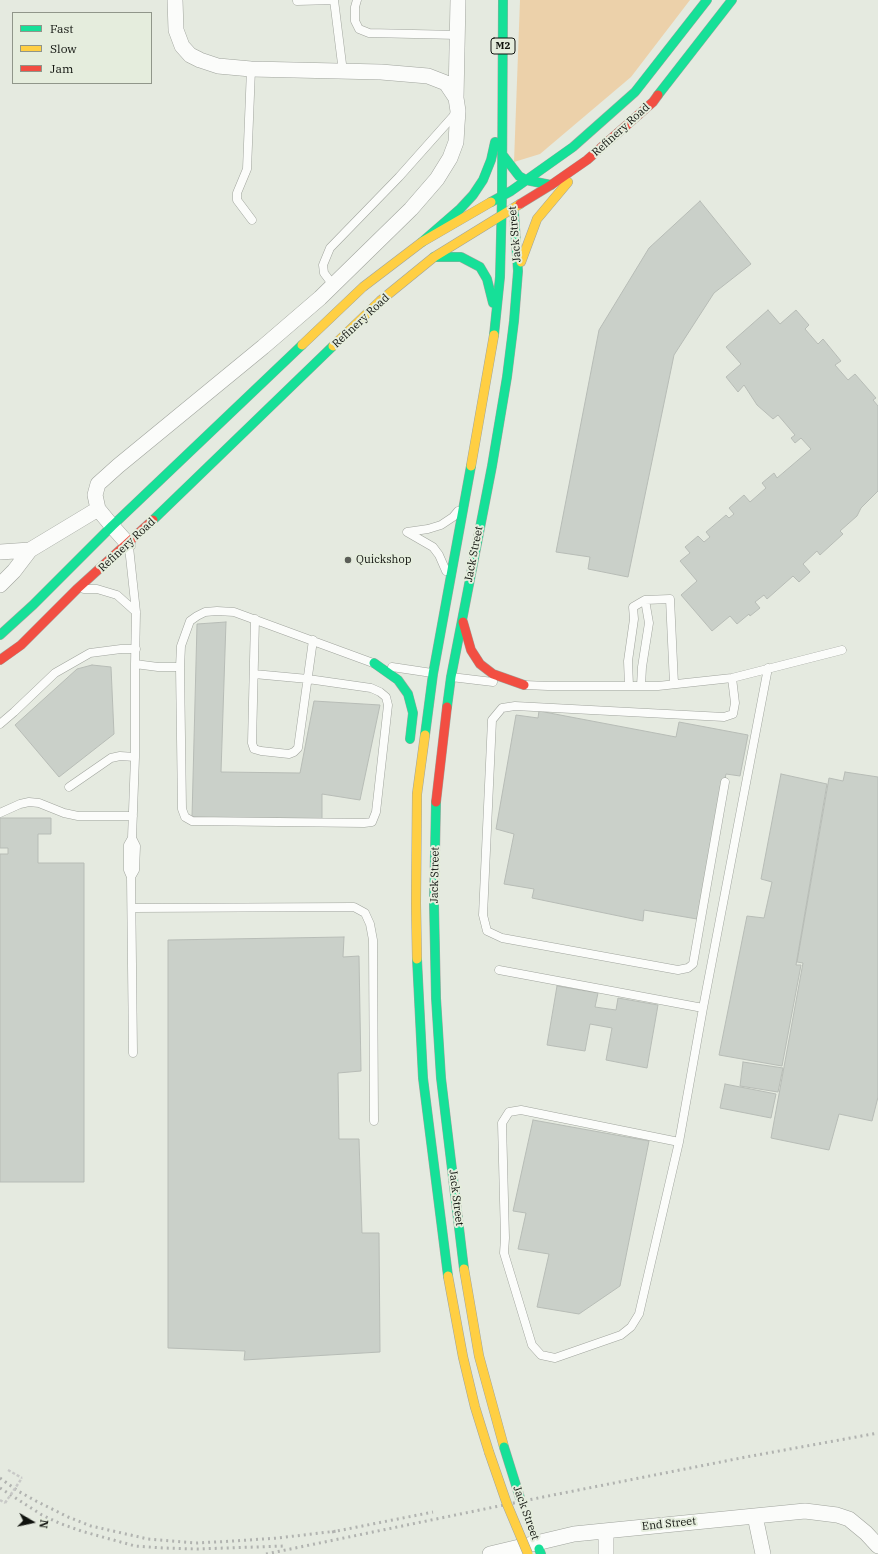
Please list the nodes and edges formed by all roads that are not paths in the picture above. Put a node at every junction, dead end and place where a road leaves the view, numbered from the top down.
1 (175, 0) edge
2 (357, 0) edge
3 (458, 0) edge
4 (503, 0) edge
5 (706, 0) edge
6 (732, 0) edge
7 (297, 1) edge
8 (458, 35) junction
9 (252, 69) junction
10 (343, 72) junction
11 (503, 91) junction
12 (457, 105) junction
13 (502, 154) junction
14 (587, 160) junction
15 (526, 180) junction
16 (552, 185) junction
17 (511, 191) junction
18 (502, 196) junction
19 (514, 208) junction
20 (501, 216) junction
21 (252, 220) dead end
22 (422, 242) junction
23 (434, 257) junction
24 (518, 271) junction
25 (333, 285) junction
26 (496, 324) junction
27 (466, 497) junction
28 (98, 509) junction
29 (112, 526) junction
30 (128, 544) junction
31 (30, 550) junction
32 (0, 552) edge
33 (0, 585) edge
34 (77, 589) junction
35 (449, 590) junction
36 (645, 600) junction
37 (136, 612) junction
38 (255, 619) junction
39 (462, 619) junction
40 (0, 634) edge
41 (313, 640) junction
42 (136, 649) junction
43 (842, 650) dead end
44 (0, 660) edge
45 (374, 663) junction
46 (136, 664) junction
47 (180, 666) junction
48 (768, 668) junction
49 (254, 674) junction
50 (442, 675) junction
51 (732, 678) junction
52 (308, 679) junction
53 (674, 684) junction
54 (524, 685) junction
55 (629, 686) junction
56 (640, 686) junction
57 (0, 724) edge
58 (409, 748) dead end
59 (135, 758) junction
60 (725, 782) dead end
61 (69, 787) dead end
62 (408, 801) dead end
63 (0, 813) edge
64 (133, 816) junction
65 (416, 843) junction
66 (132, 908) junction
67 (499, 970) dead end
68 (703, 1008) junction
69 (133, 1053) dead end
70 (374, 1121) dead end
71 (679, 1142) junction
72 (523, 1505) dead end
73 (755, 1516) junction
74 (606, 1531) junction
75 (534, 1535) dead end
76 (878, 1546) edge
77 (540, 1552) edge
78 (490, 1554) edge
79 (528, 1554) edge
80 (606, 1554) edge
81 (763, 1554) edge

1 - 9 street
2 - 8 lane
3 - 8 street
4 - 11 main road, M2
5 - 15 main road, Refinery Road
6 - 14 main road, Refinery Road
7 - 10 lane
8 - 12 street
9 - 10 street
9 - 21 lane
10 - 12 street
11 - 13 main road, Jack Street
11 - 22 main road
12 - 25 street
12 - 25 lane
13 - 15 main road
13 - 18 main road, Jack Street
14 - 16 main road, Refinery Road
14 - 24 main road
15 - 16 main road
15 - 17 main road, Refinery Road
16 - 19 main road, Refinery Road
17 - 18 main road, Refinery Road
17 - 19 main road, Jack Street
18 - 20 main road, Jack Street
18 - 22 main road, Refinery Road
19 - 20 main road, Refinery Road
19 - 24 main road, Jack Street
20 - 23 main road, Refinery Road
20 - 26 main road, Jack Street
22 - 29 main road, Refinery Road
23 - 26 main road
23 - 30 main road, Refinery Road
24 - 39 main road, Jack Street
25 - 28 street
26 - 27 main road, Jack Street
27 - 35 main road, Jack Street
27 - 35 lane
28 - 29 street
28 - 31 street
29 - 30 street
29 - 40 main road, Refinery Road
30 - 34 main road, Refinery Road
30 - 37 lane
31 - 32 street
31 - 33 street
34 - 37 lane
34 - 44 main road, Refinery Road
35 - 50 main road, Jack Street
36 - 53 lane
36 - 55 lane
36 - 56 lane
37 - 42 lane
38 - 41 lane
38 - 47 lane
38 - 49 lane
39 - 50 main road, Jack Street
39 - 54 main road
41 - 45 lane
41 - 52 lane
42 - 46 lane
42 - 57 lane
43 - 48 lane
45 - 50 lane
45 - 58 main road
46 - 47 lane
46 - 59 lane
47 - 52 lane
48 - 51 lane
48 - 68 lane
49 - 52 lane
49 - 52 lane
50 - 54 lane
50 - 65 main road, Jack Street
50 - 72 main road, Jack Street, bridge
51 - 53 lane
51 - 60 lane
53 - 56 lane
54 - 55 lane
55 - 56 lane
59 - 61 lane
59 - 64 lane
62 - 65 main road
63 - 64 lane
64 - 66 lane
65 - 79 main road, Jack Street, bridge
66 - 69 lane
66 - 70 lane
67 - 68 lane
68 - 71 lane
71 - 71 lane
73 - 74 street, End Street
73 - 76 street, End Street
73 - 81 street
74 - 78 street, End Street
74 - 80 street
75 - 77 main road, Jack Street

